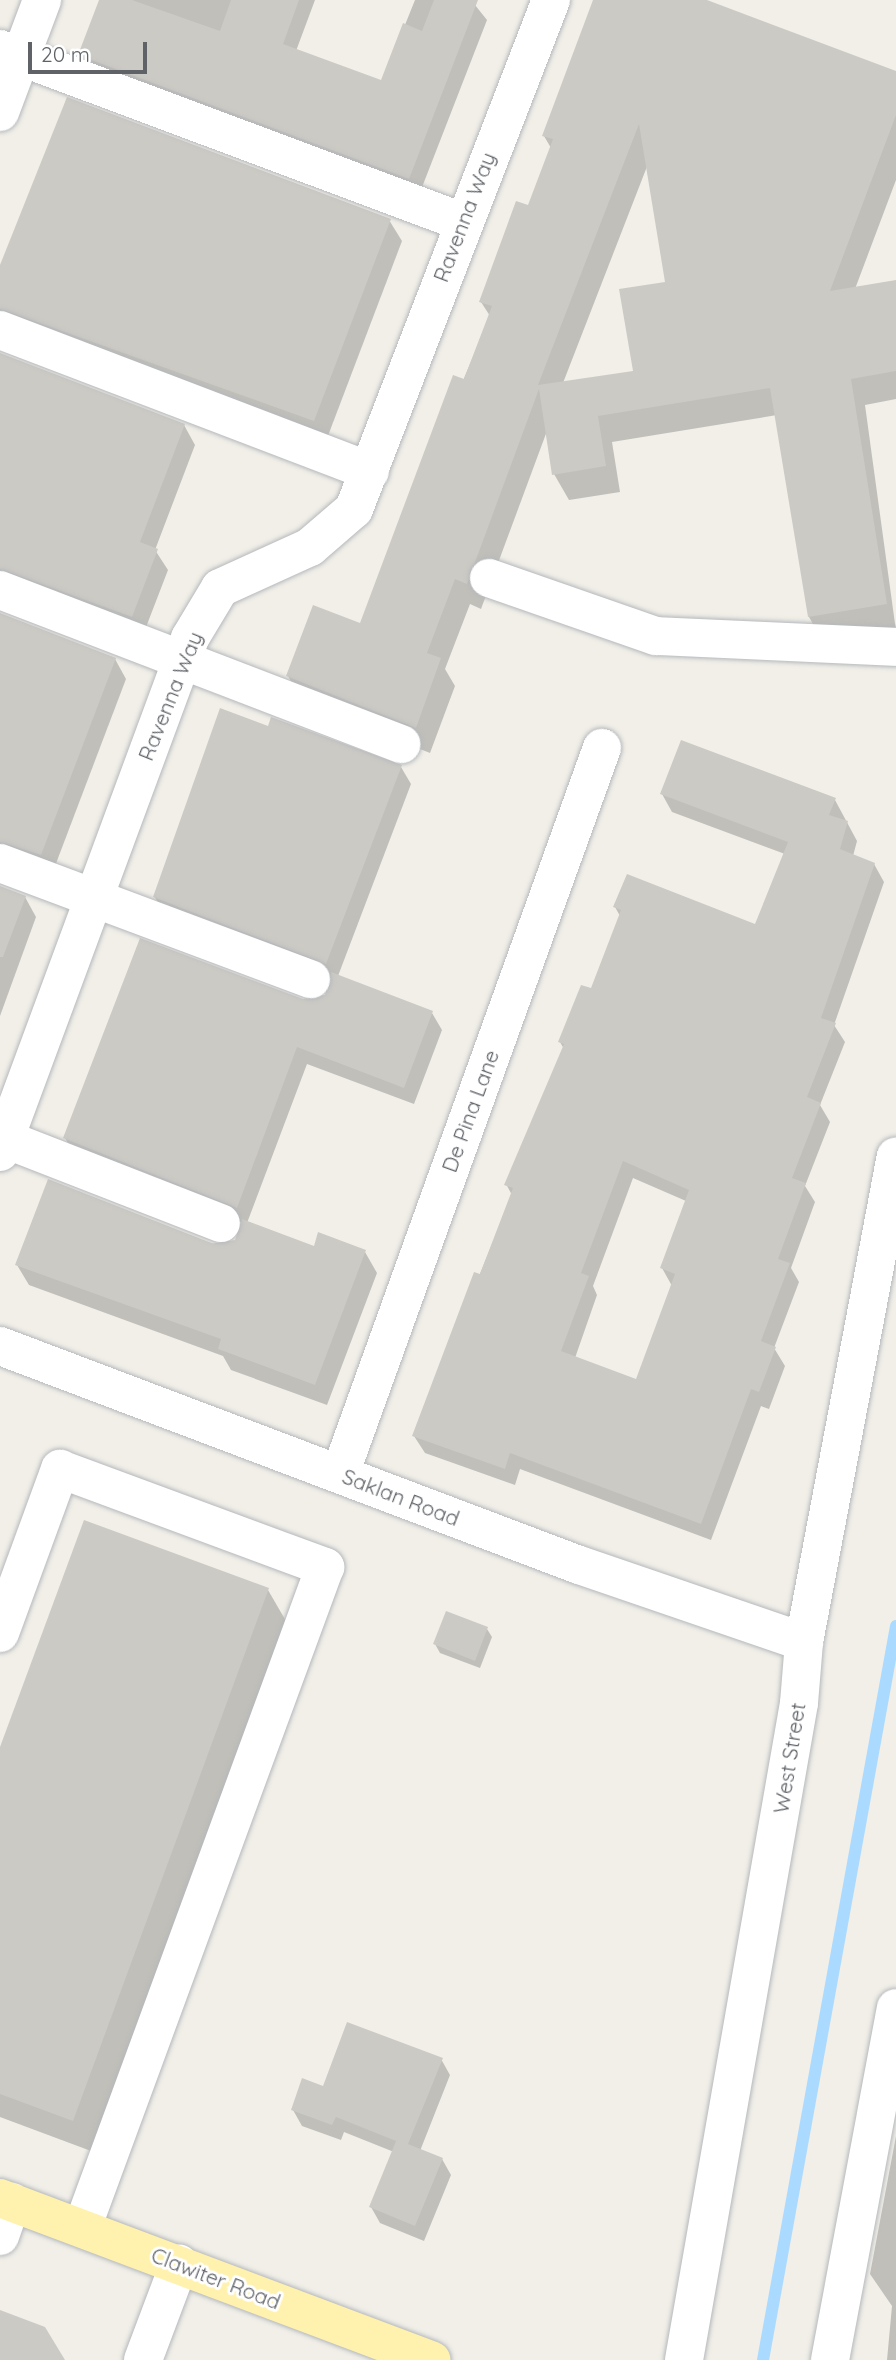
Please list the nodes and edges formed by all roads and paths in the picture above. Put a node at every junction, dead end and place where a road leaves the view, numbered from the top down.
1 (42, 0) edge
2 (551, 0) edge
3 (10, 52) edge
4 (0, 112) edge
5 (462, 222) junction
6 (0, 330) edge
7 (370, 471) junction
8 (489, 578) dead end
9 (0, 590) edge
10 (896, 647) edge
11 (183, 658) junction
12 (402, 744) dead end
13 (602, 748) dead end
14 (0, 863) edge
15 (94, 896) junction
16 (311, 979) dead end
17 (2, 1143) edge
18 (896, 1157) edge
19 (221, 1223) dead end
20 (0, 1346) edge
21 (341, 1475) junction
22 (0, 1633) edge
23 (804, 1642) junction
24 (896, 2008) edge
25 (4, 2212) edge
26 (82, 2228) junction
27 (179, 2264) junction
28 (143, 2360) edge
29 (432, 2360) edge
30 (684, 2360) edge
31 (831, 2360) edge

1 - 3 street
2 - 5 street, Ravenna Way
3 - 4 street
3 - 5 street
5 - 7 street, Ravenna Way
6 - 7 street
7 - 11 street, Ravenna Way
8 - 10 street
9 - 11 street
11 - 12 street
11 - 15 street, Ravenna Way
13 - 21 street, De Pina Lane
14 - 15 street
15 - 16 street
15 - 17 street, Ravenna Way
17 - 19 street
18 - 23 street, West Street
20 - 21 street, Saklan Road
21 - 23 street, Saklan Road
22 - 26 street
23 - 30 street, West Street
24 - 31 street
25 - 26 main road, Clawiter Road
26 - 27 main road, Clawiter Road
27 - 28 street
27 - 29 main road, Clawiter Road

